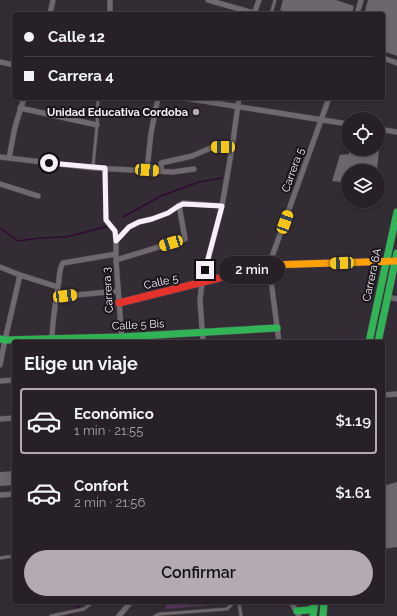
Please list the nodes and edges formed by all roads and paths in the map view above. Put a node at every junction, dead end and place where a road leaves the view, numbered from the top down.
1 (53, 0) edge
2 (110, 0) edge
3 (208, 0) edge
4 (259, 0) edge
5 (275, 0) edge
6 (361, 0) edge
7 (215, 1) edge
8 (50, 12) edge
9 (110, 12) edge
10 (249, 12) edge
11 (256, 12) edge
12 (272, 12) edge
13 (358, 12) edge
14 (385, 59) edge
15 (0, 62) edge
16 (397, 63) edge
17 (12, 65) edge
18 (23, 100) edge
19 (98, 100) edge
20 (158, 100) edge
21 (198, 100) edge
22 (239, 100) edge
23 (328, 100) edge
24 (238, 106) junction
25 (20, 108) junction
26 (322, 119) junction
27 (341, 123) edge
28 (97, 125) junction
29 (385, 130) edge
30 (397, 132) edge
31 (232, 148) junction
32 (0, 157) edge
33 (9, 158) junction
34 (93, 168) junction
35 (105, 168) junction
36 (194, 169) dead end
37 (147, 170) junction
38 (161, 172) junction
39 (0, 184) edge
40 (38, 196) dead end
41 (179, 205) junction
42 (222, 206) junction
43 (397, 212) edge
44 (116, 241) junction
45 (397, 252) edge
46 (116, 254) junction
47 (116, 260) junction
48 (396, 261) edge
49 (386, 262) junction
50 (269, 265) junction
51 (0, 267) edge
52 (20, 275) junction
53 (202, 283) junction
54 (58, 287) junction
55 (118, 291) junction
56 (56, 297) junction
57 (387, 297) junction
58 (397, 299) edge
59 (119, 303) junction
60 (277, 328) junction
61 (203, 332) junction
62 (2, 339) edge
63 (27, 340) edge
64 (52, 340) edge
65 (56, 340) edge
66 (122, 340) edge
67 (203, 340) edge
68 (279, 340) edge
69 (369, 340) edge
70 (378, 340) edge
71 (0, 365) edge
72 (12, 380) edge
73 (0, 381) edge
74 (397, 394) edge
75 (385, 396) edge
76 (12, 418) edge
77 (0, 419) edge
78 (12, 494) edge
79 (0, 495) edge
80 (12, 556) edge
81 (0, 558) edge
82 (91, 604) edge
83 (129, 604) edge
84 (232, 604) edge
85 (239, 604) edge
86 (293, 604) edge
87 (324, 604) edge
88 (314, 605) edge
89 (298, 613) edge
90 (51, 616) edge
91 (119, 616) edge
92 (155, 616) edge
93 (241, 616) edge
94 (313, 616) edge
95 (323, 616) edge

1 - 8 street
2 - 9 street
3 - 7 street
4 - 11 street
5 - 12 lane
6 - 13 street
7 - 10 street
14 - 16 street
15 - 17 street
18 - 25 street
19 - 28 lane
20 - 37 street
21 - 24 street
22 - 24 street
23 - 26 street, Carrera 5
24 - 26 street
24 - 31 street
25 - 28 street
25 - 33 street
26 - 27 street
26 - 50 street, Carrera 5
28 - 34 lane
29 - 30 street
31 - 38 street
31 - 42 street
32 - 33 street
33 - 34 street
34 - 35 street
35 - 37 street
35 - 44 street
36 - 38 street
37 - 38 street
39 - 40 street
41 - 42 street
41 - 44 street
41 - 47 street
42 - 53 street
43 - 49 street, Carrera 6A
44 - 46 street, Carrera 3
45 - 48 street, Carrera 6A
46 - 47 street, Carrera 3
46 - 54 street
47 - 55 street, Carrera 3
48 - 49 street, Calle 5
48 - 57 street, Carrera 6A
49 - 50 street, Calle 5
49 - 69 street, Carrera 6A
50 - 53 street, Calle 5
50 - 60 street, Carrera 5
51 - 52 street
52 - 54 street
52 - 62 street
53 - 59 street, Calle 5
53 - 61 street
54 - 56 street
55 - 56 street
55 - 59 street, Carrera 3
56 - 64 street
57 - 58 street
57 - 70 street, Carrera 6A
59 - 66 street, Carrera 3
60 - 61 street, Calle 5 Bis
60 - 68 street, Carrera 5
61 - 66 street, Calle 5 Bis
61 - 67 street
62 - 63 street, Calle 5 Bis
62 - 71 street
65 - 66 street, Calle 5 Bis
72 - 73 street
74 - 75 street
76 - 77 street
78 - 79 street
80 - 81 lane
82 - 90 lane
83 - 91 street
84 - 92 lane
85 - 93 lane
86 - 89 street
87 - 95 street
88 - 89 street
88 - 94 street

